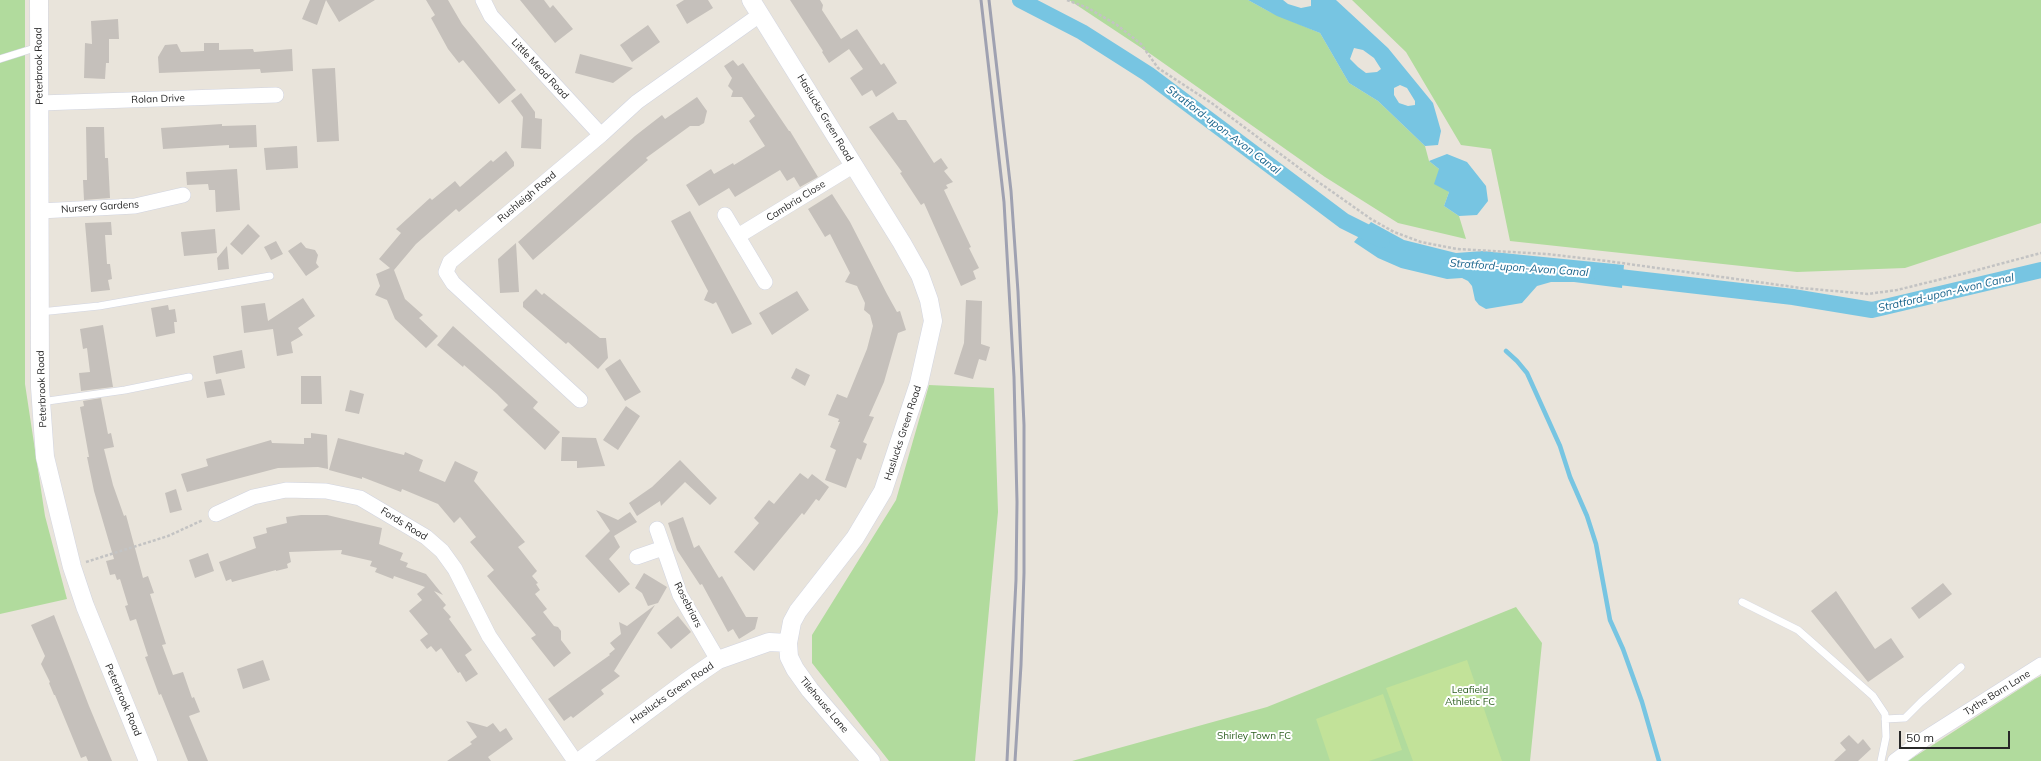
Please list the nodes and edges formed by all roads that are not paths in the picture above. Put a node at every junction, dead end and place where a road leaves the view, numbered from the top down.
1 (39, 0) edge
2 (483, 0) edge
3 (756, 7) edge
4 (38, 47) junction
5 (0, 59) edge
6 (276, 95) dead end
7 (40, 103) junction
8 (601, 135) junction
9 (854, 165) junction
10 (183, 195) dead end
11 (40, 211) junction
12 (725, 215) dead end
13 (738, 236) junction
14 (270, 276) dead end
15 (765, 282) dead end
16 (40, 312) junction
17 (189, 377) dead end
18 (580, 400) dead end
19 (41, 402) junction
20 (216, 514) road end
21 (656, 529) dead end
22 (663, 548) junction
23 (638, 557) dead end
24 (1742, 602) dead end
25 (788, 643) junction
26 (718, 660) junction
27 (2041, 665) edge
28 (1961, 667) dead end
29 (1885, 719) junction
30 (148, 761) edge
31 (575, 761) edge
32 (580, 761) edge
33 (871, 761) edge
34 (1881, 761) edge
35 (1895, 761) edge

1 - 4 street, Peterbrook Road
2 - 8 street, Little Mead Road
3 - 8 street, Rushleigh Road
3 - 9 street, Haslucks Green Road
4 - 5 lane
4 - 7 street, Peterbrook Road
6 - 7 street, Rolan Drive
7 - 11 street, Peterbrook Road
8 - 18 street, Rushleigh Road
9 - 13 street, Cambria Close
9 - 25 street, Haslucks Green Road
10 - 11 street, Nursery Gardens
11 - 16 street, Peterbrook Road
12 - 13 street
13 - 15 street
14 - 16 lane
16 - 19 street, Peterbrook Road
17 - 19 lane
19 - 30 street, Peterbrook Road
20 - 31 street, Fords Road
21 - 22 street, Rosebriars
22 - 23 street
22 - 26 street, Rosebriars
24 - 29 lane
25 - 26 street, Haslucks Green Road
25 - 33 street, Tilehouse Lane
26 - 32 street, Haslucks Green Road
27 - 35 street, Tythe Barn Lane
28 - 29 lane
29 - 34 lane

